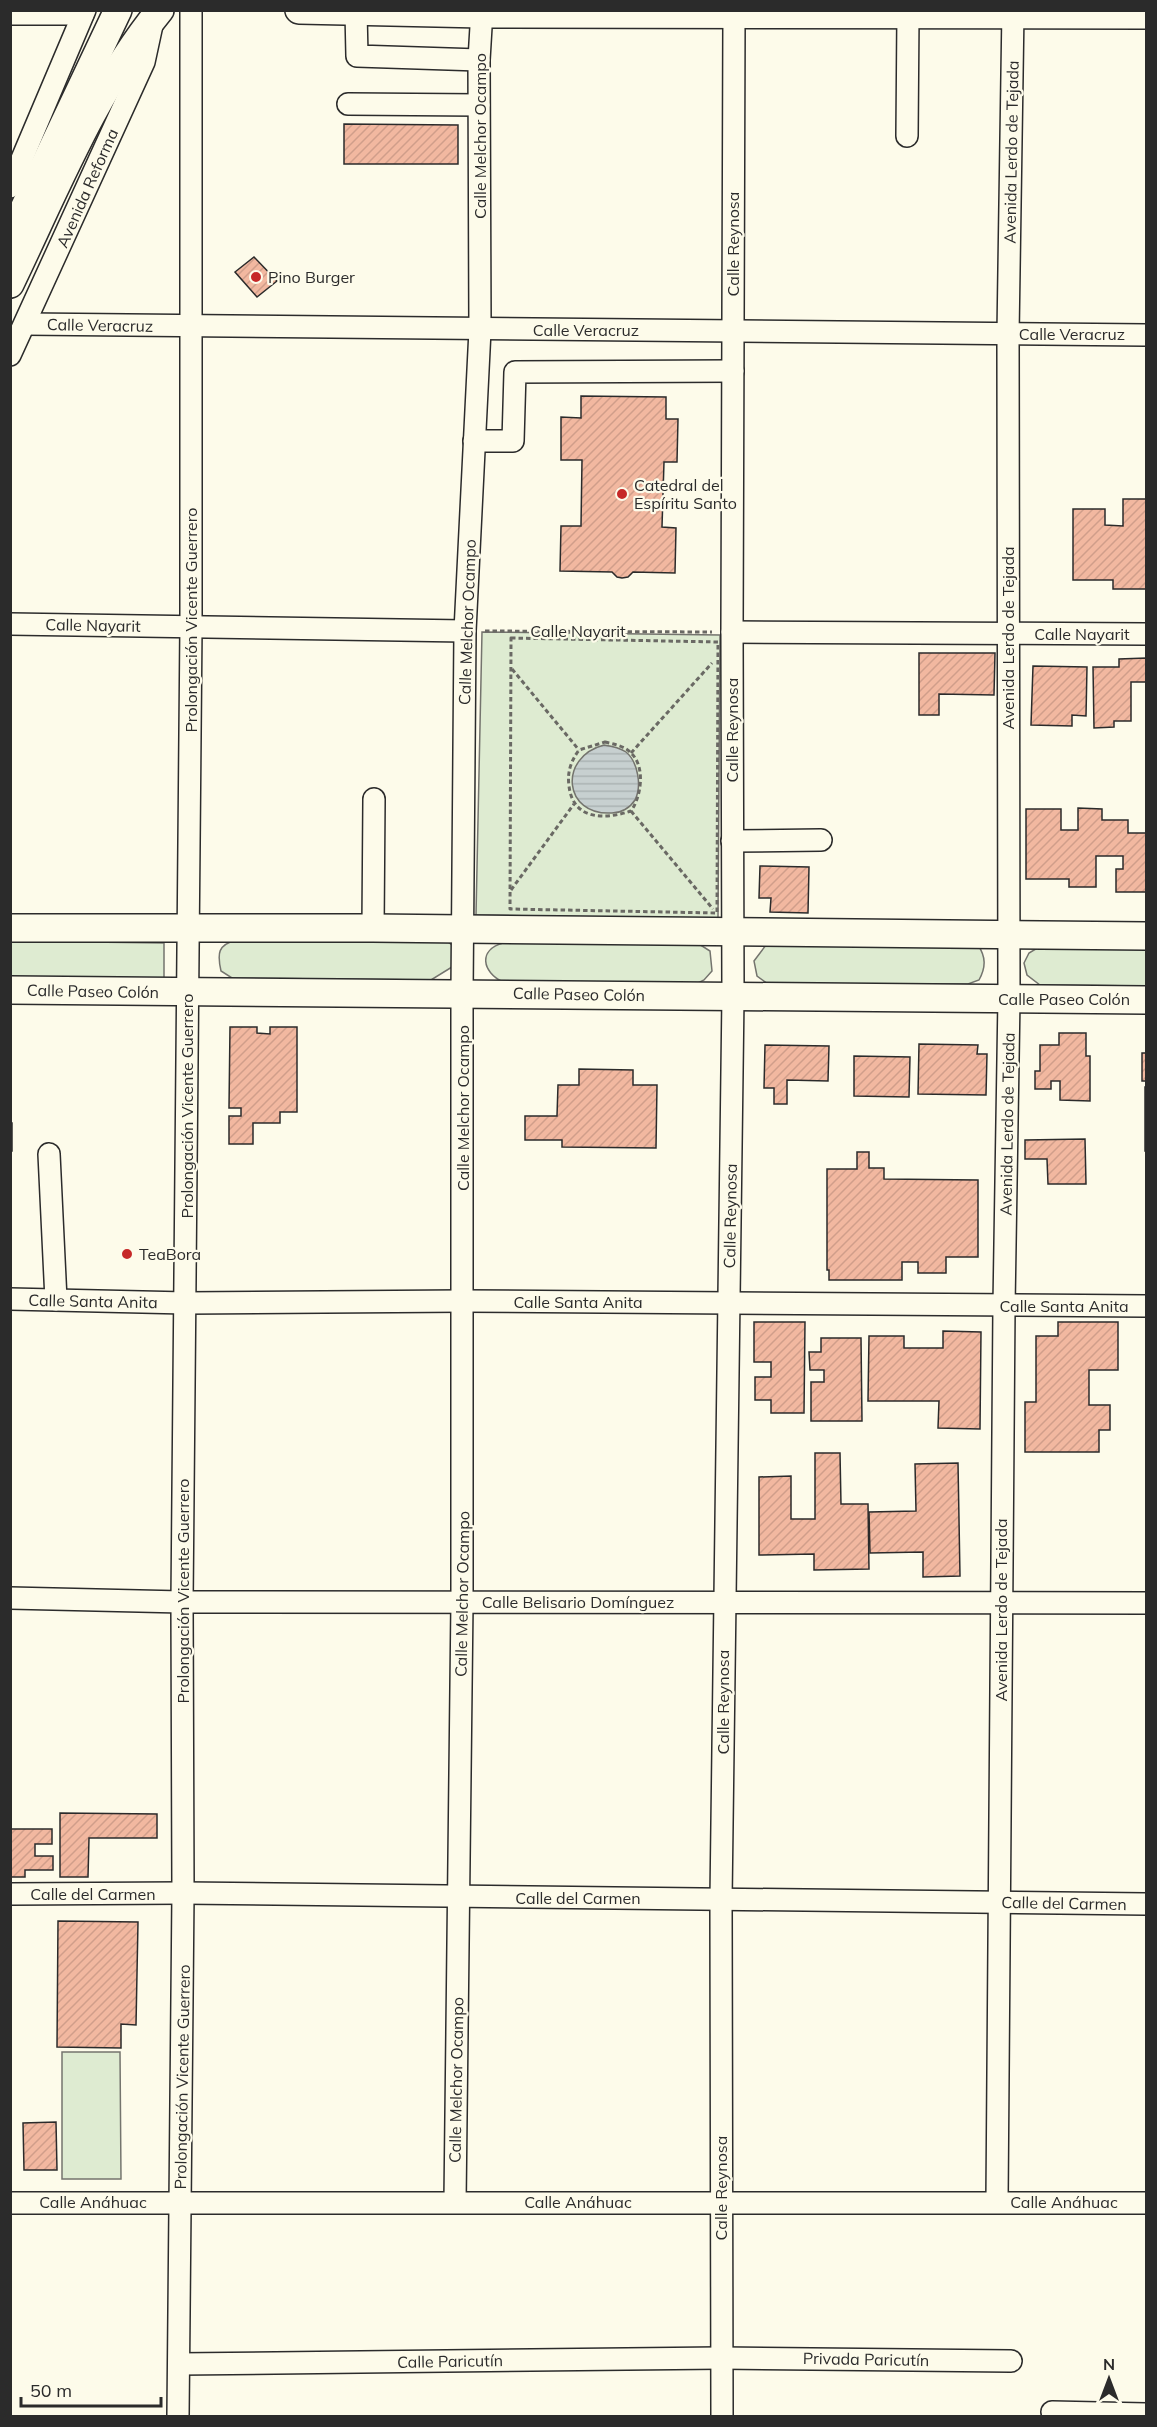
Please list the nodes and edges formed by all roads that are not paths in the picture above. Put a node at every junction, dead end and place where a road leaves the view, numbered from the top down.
1 (118, 10) edge
2 (191, 10) edge
3 (299, 10) edge
4 (84, 12) edge
5 (356, 12) edge
6 (482, 12) edge
7 (761, 12) edge
8 (1013, 12) edge
9 (10, 14) edge
10 (157, 14) edge
11 (908, 14) junction
12 (734, 15) junction
13 (1146, 15) edge
14 (479, 60) junction
15 (348, 104) dead end
16 (479, 105) junction
17 (907, 136) dead end
18 (12, 182) edge
19 (10, 238) edge
20 (10, 284) edge
21 (25, 324) junction
22 (193, 327) junction
23 (480, 330) junction
24 (733, 330) junction
25 (1008, 334) junction
26 (1146, 335) edge
27 (10, 355) edge
28 (733, 371) junction
29 (474, 441) junction
30 (10, 624) edge
31 (191, 626) junction
32 (465, 631) junction
33 (732, 632) junction
34 (1008, 633) junction
35 (1146, 634) edge
36 (374, 799) dead end
37 (821, 840) dead end
38 (732, 841) junction
39 (724, 922) junction
40 (10, 928) edge
41 (188, 928) junction
42 (373, 928) junction
43 (464, 930) junction
44 (1009, 934) junction
45 (1146, 936) edge
46 (10, 990) edge
47 (188, 992) junction
48 (462, 993) junction
49 (733, 996) junction
50 (1009, 998) junction
51 (1146, 1000) edge
52 (50, 1154) dead end
53 (10, 1299) edge
54 (56, 1300) junction
55 (464, 1301) junction
56 (729, 1302) junction
57 (186, 1303) junction
58 (1004, 1306) junction
59 (1146, 1306) edge
60 (10, 1598) edge
61 (182, 1602) junction
62 (462, 1602) junction
63 (724, 1602) junction
64 (1001, 1602) junction
65 (1146, 1603) edge
66 (183, 1893) junction
67 (10, 1894) edge
68 (458, 1898) junction
69 (721, 1899) junction
70 (1000, 1902) junction
71 (1146, 1904) edge
72 (180, 2201) junction
73 (455, 2202) junction
74 (721, 2202) junction
75 (997, 2202) junction
76 (10, 2203) edge
77 (1146, 2203) edge
78 (721, 2358) junction
79 (1011, 2361) dead end
80 (179, 2364) junction
81 (1052, 2412) dead end
82 (1146, 2414) edge
83 (178, 2416) edge
84 (722, 2416) edge

1 - 19 main road
2 - 22 street, Prolongación Vicente Guerrero
3 - 5 main road
4 - 9 street
4 - 18 street
5 - 6 main road
5 - 14 street
6 - 12 main road
6 - 14 street, Calle Melchor Ocampo
7 - 11 main road
7 - 12 main road
8 - 11 main road
8 - 13 main road
8 - 25 street, Avenida Lerdo de Tejada
10 - 20 main road, Avenida Reforma
10 - 21 street, Avenida Reforma
11 - 17 street
12 - 24 street, Calle Reynosa
14 - 16 street, Calle Melchor Ocampo
15 - 16 street
16 - 23 street, Calle Melchor Ocampo
21 - 22 street, Calle Veracruz
21 - 27 street, Avenida Reforma
22 - 23 street, Calle Veracruz
22 - 31 street, Prolongación Vicente Guerrero
23 - 24 street, Calle Veracruz
23 - 29 street, Calle Melchor Ocampo
24 - 25 street, Calle Veracruz
24 - 28 street, Calle Reynosa
25 - 26 street, Calle Veracruz
25 - 34 street, Avenida Lerdo de Tejada
28 - 29 street
28 - 33 street, Calle Reynosa
29 - 32 street, Calle Melchor Ocampo
30 - 31 street, Calle Nayarit
31 - 32 street, Calle Nayarit
31 - 41 street, Prolongación Vicente Guerrero
32 - 43 street, Calle Melchor Ocampo
33 - 34 street, Calle Nayarit
33 - 38 street, Calle Reynosa
34 - 35 street, Calle Nayarit
34 - 44 street, Avenida Lerdo de Tejada
36 - 42 street
37 - 38 street
38 - 39 street, Calle Reynosa
39 - 43 main road
39 - 44 main road
39 - 49 street, Calle Reynosa
40 - 41 main road
41 - 42 main road
41 - 47 street, Prolongación Vicente Guerrero
42 - 43 main road
43 - 48 street, Calle Melchor Ocampo
44 - 45 main road
44 - 50 street, Avenida Lerdo de Tejada
46 - 47 main road, Calle Paseo Colón
47 - 48 main road, Calle Paseo Colón
47 - 57 street, Prolongación Vicente Guerrero
48 - 49 main road, Calle Paseo Colón
48 - 55 street, Calle Melchor Ocampo
49 - 50 main road, Calle Paseo Colón
49 - 56 street, Calle Reynosa
50 - 51 main road, Calle Paseo Colón
50 - 58 street, Avenida Lerdo de Tejada
52 - 54 street
53 - 54 street, Calle Santa Anita
54 - 57 street, Calle Santa Anita
55 - 56 street, Calle Santa Anita
55 - 57 street, Calle Santa Anita
55 - 62 street, Calle Melchor Ocampo
56 - 58 street, Calle Santa Anita
56 - 63 street, Calle Reynosa
57 - 61 street, Prolongación Vicente Guerrero
58 - 59 street, Calle Santa Anita
58 - 64 street, Avenida Lerdo de Tejada
60 - 61 street, Calle Belisario Domínguez
61 - 62 street, Calle Belisario Domínguez
61 - 66 street, Prolongación Vicente Guerrero
62 - 63 street, Calle Belisario Domínguez
62 - 68 street, Calle Melchor Ocampo
63 - 64 street, Calle Belisario Domínguez
63 - 69 street, Calle Reynosa
64 - 65 street, Calle Belisario Domínguez
64 - 70 street, Avenida Lerdo de Tejada
66 - 67 street, Calle del Carmen
66 - 68 street, Calle del Carmen
66 - 72 street, Prolongación Vicente Guerrero
68 - 69 street, Calle del Carmen
68 - 73 street, Calle Melchor Ocampo
69 - 70 street, Calle del Carmen
69 - 74 street, Calle Reynosa
70 - 71 street, Calle del Carmen
70 - 75 street, Avenida Lerdo de Tejada
72 - 73 street, Calle Anáhuac
72 - 76 street, Calle Anáhuac
72 - 80 street, Prolongación Vicente Guerrero
73 - 74 street, Calle Anáhuac
74 - 75 street, Calle Anáhuac
74 - 78 street, Calle Reynosa
75 - 77 street, Calle Anáhuac
78 - 79 street, Privada Paricutín
78 - 80 street, Calle Paricutín
78 - 84 street, Calle Reynosa
80 - 83 street, Prolongación Vicente Guerrero
81 - 82 street

